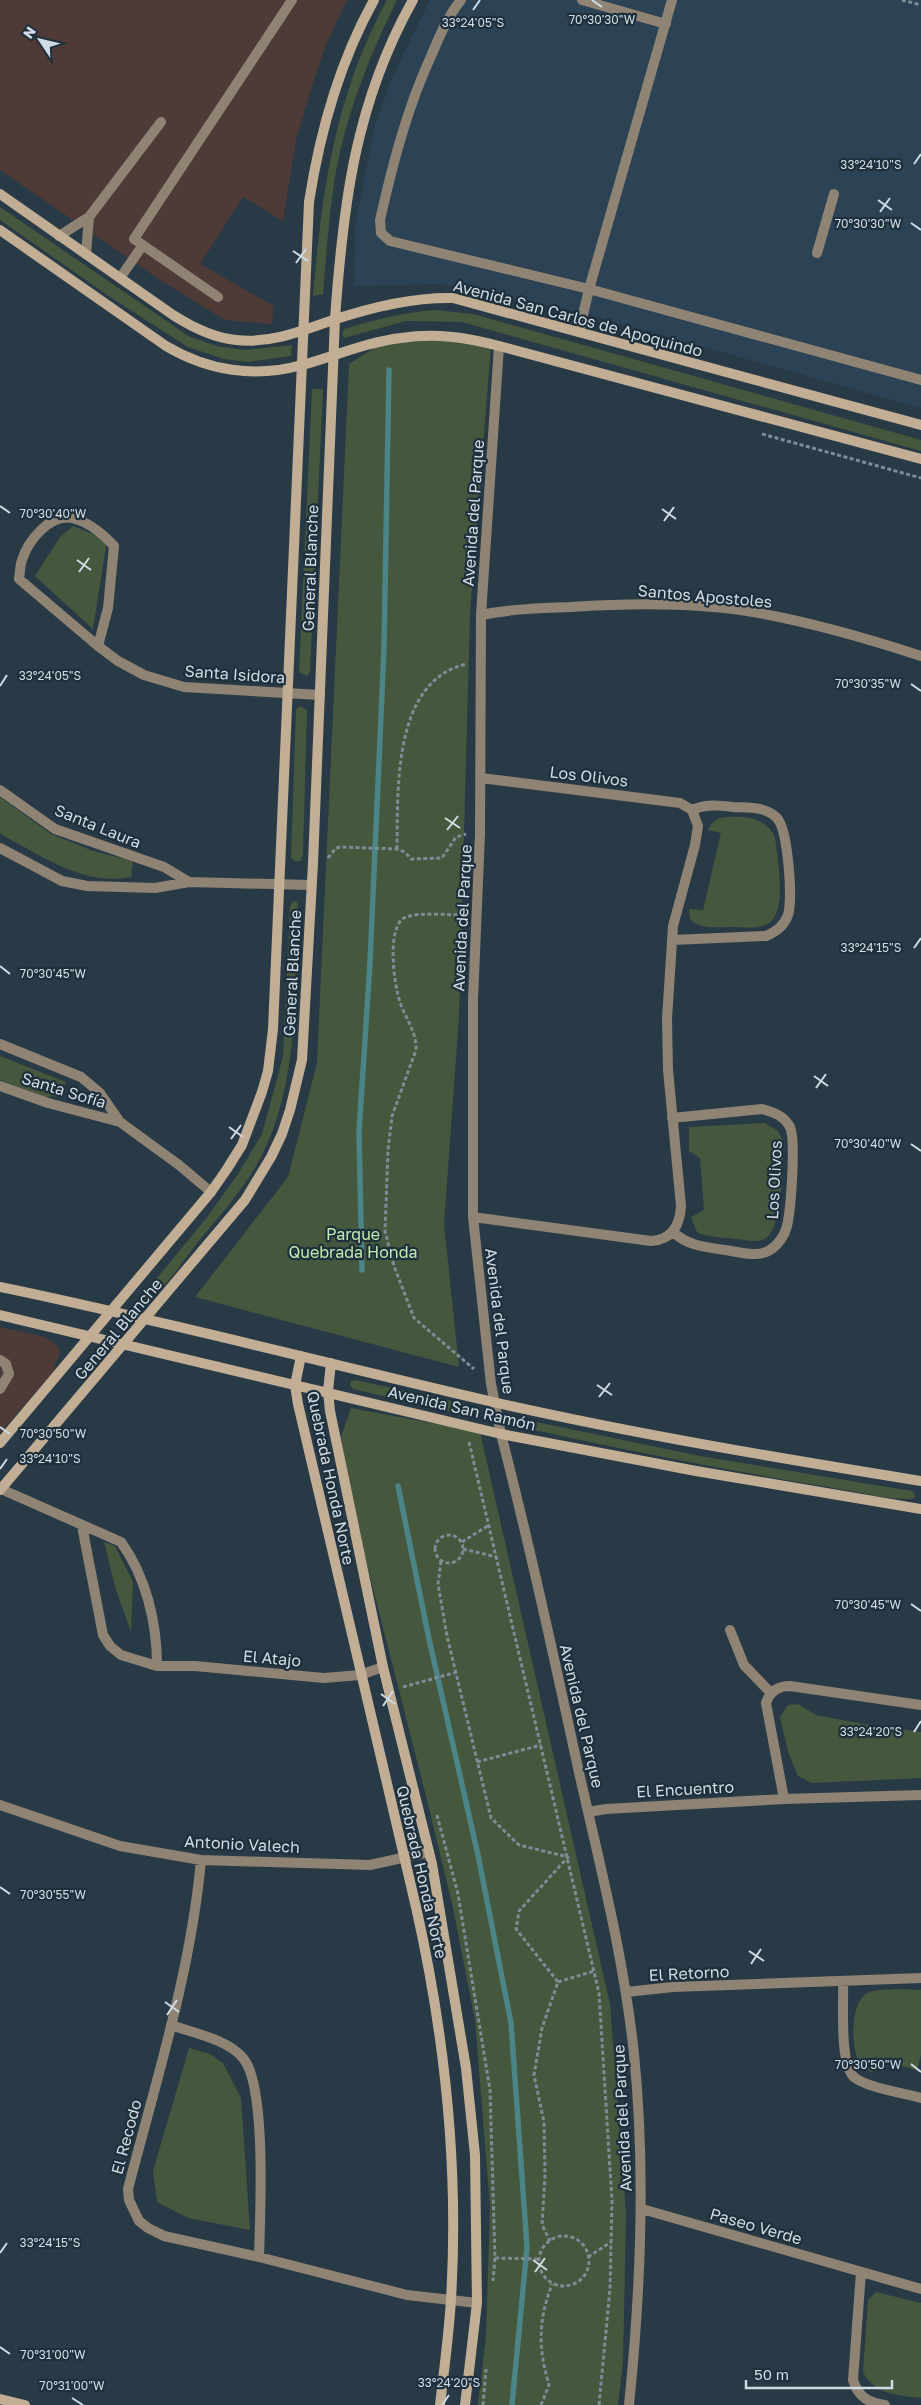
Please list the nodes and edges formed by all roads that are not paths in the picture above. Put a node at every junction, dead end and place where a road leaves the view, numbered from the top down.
1 (292, 0) edge
2 (374, 0) edge
3 (413, 0) edge
4 (461, 0) edge
5 (582, 0) edge
6 (672, 0) edge
7 (666, 24) junction
8 (161, 122) dead end
9 (0, 194) edge
10 (834, 194) dead end
11 (89, 217) junction
12 (0, 230) edge
13 (60, 236) junction
14 (144, 245) junction
15 (817, 253) dead end
16 (86, 254) junction
17 (120, 278) junction
18 (589, 289) junction
19 (218, 297) dead end
20 (335, 320) junction
21 (302, 331) junction
22 (579, 332) junction
23 (499, 346) junction
24 (334, 355) junction
25 (301, 366) junction
26 (921, 380) edge
27 (921, 425) edge
28 (921, 459) edge
29 (481, 615) junction
30 (98, 646) junction
31 (921, 656) edge
32 (288, 693) junction
33 (320, 694) junction
34 (481, 778) junction
35 (0, 790) edge
36 (692, 810) junction
37 (0, 848) edge
38 (189, 882) junction
39 (280, 884) junction
40 (311, 885) junction
41 (672, 940) junction
42 (0, 1044) edge
43 (0, 1086) edge
44 (672, 1118) junction
45 (120, 1122) junction
46 (211, 1192) junction
47 (473, 1217) junction
48 (673, 1232) junction
49 (0, 1286) edge
50 (112, 1310) junction
51 (0, 1315) edge
52 (147, 1319) junction
53 (90, 1336) junction
54 (125, 1344) junction
55 (301, 1356) junction
56 (0, 1360) edge
57 (331, 1364) junction
58 (295, 1385) junction
59 (0, 1388) edge
60 (328, 1391) junction
61 (495, 1402) junction
62 (501, 1434) junction
63 (0, 1443) edge
64 (921, 1481) edge
65 (0, 1490) edge
66 (921, 1509) edge
67 (82, 1526) junction
68 (730, 1630) dead end
69 (157, 1666) junction
70 (382, 1667) junction
71 (360, 1675) junction
72 (771, 1693) junction
73 (921, 1705) edge
74 (921, 1795) edge
75 (784, 1799) junction
76 (0, 1805) edge
77 (588, 1812) junction
78 (429, 1852) junction
79 (404, 1858) junction
80 (201, 1860) junction
81 (921, 1978) edge
82 (843, 1981) junction
83 (626, 1992) junction
84 (171, 2025) junction
85 (921, 2098) edge
86 (642, 2209) junction
87 (258, 2257) junction
88 (861, 2272) junction
89 (921, 2289) edge
90 (452, 2300) junction
91 (477, 2303) junction
92 (0, 2399) edge
93 (25, 2405) edge
94 (440, 2405) edge
95 (465, 2405) edge
96 (629, 2405) edge
97 (885, 2405) edge

1 - 14 street
2 - 21 street, General Blanche
3 - 20 street, General Blanche
4 - 18 street
5 - 7 street
6 - 7 street
7 - 18 street
8 - 11 street
9 - 13 street, Avenida San Carlos de Apoquindo
10 - 15 street
11 - 13 street
11 - 16 street
12 - 25 street
13 - 16 street, Avenida San Carlos de Apoquindo
14 - 17 street
14 - 19 street
16 - 17 street, Avenida San Carlos de Apoquindo
17 - 21 street, Avenida San Carlos de Apoquindo
18 - 22 street
18 - 26 street
20 - 21 street, Avenida San Carlos de Apoquindo
20 - 22 street, Avenida San Carlos de Apoquindo
20 - 24 street, General Blanche
21 - 25 street, General Blanche
22 - 27 street, Avenida San Carlos de Apoquindo
23 - 24 street
23 - 28 street
23 - 29 street, Avenida del Parque
24 - 25 street
24 - 33 street, General Blanche
25 - 32 street, General Blanche
29 - 31 street, Santos Apostoles
29 - 34 street, Avenida del Parque
30 - 30 street, Santa Isidora
30 - 32 street, Santa Isidora
32 - 33 street, Santa Isidora
32 - 39 street, General Blanche
33 - 40 street, General Blanche
34 - 36 street, Los Olivos
34 - 47 street, Avenida del Parque
35 - 38 street, Santa Laura
36 - 41 street
36 - 41 street
37 - 38 street, Santa Laura
38 - 39 street, Santa Laura
39 - 40 street, Santa Laura
39 - 46 street, General Blanche
40 - 52 street, General Blanche
41 - 44 street
42 - 45 street, Santa Sofía
43 - 45 street, Santa Sofía
44 - 48 street
44 - 48 street, Los Olivos
45 - 46 street, Santa Sofía
46 - 50 street, General Blanche
47 - 48 street
47 - 61 street, Avenida del Parque
49 - 50 street, Avenida San Ramón
50 - 52 street, Avenida San Ramón
50 - 53 street, General Blanche
51 - 53 street, Avenida San Ramón
52 - 54 street, General Blanche
52 - 55 street, Avenida San Ramón
53 - 54 street, Avenida San Ramón
53 - 63 street, General Blanche
54 - 58 street, Avenida San Ramón
54 - 65 street, General Blanche
55 - 57 street, Avenida San Ramón
55 - 58 street, Quebrada Honda Norte
56 - 59 street
57 - 60 street, Quebrada Honda Norte
57 - 61 street, Avenida San Ramón
58 - 60 street, Avenida San Ramón
58 - 71 street, Quebrada Honda Norte
60 - 62 street, Avenida San Ramón
60 - 70 street, Quebrada Honda Norte
61 - 62 street, Avenida del Parque
61 - 64 street, Avenida San Ramón
62 - 66 street, Avenida San Ramón
62 - 77 street, Avenida del Parque
65 - 67 street
67 - 69 street
67 - 69 street, El Atajo
68 - 72 street
69 - 71 street, El Atajo
70 - 71 street, El Atajo
70 - 78 street, Quebrada Honda Norte
71 - 79 street, Quebrada Honda Norte
72 - 73 street
72 - 75 street
74 - 75 street, El Encuentro
75 - 77 street, El Encuentro
76 - 80 street, Antonio Valech
77 - 83 street, Avenida del Parque
78 - 79 street, Antonio Valech
78 - 91 street, Quebrada Honda Norte
79 - 80 street, Antonio Valech
79 - 90 street, Quebrada Honda Norte
80 - 84 street, El Recodo
81 - 82 street, El Retorno
82 - 83 street, El Retorno
82 - 85 street
83 - 86 street, Avenida del Parque
84 - 87 street
84 - 87 street, El Recodo
86 - 88 street, Paseo Verde
86 - 96 street, Avenida del Parque
87 - 90 street, El Recodo
88 - 89 street, Paseo Verde
88 - 97 street
90 - 91 street, El Recodo
90 - 94 street, Quebrada Honda Norte
91 - 95 street, Quebrada Honda Norte
92 - 93 street

